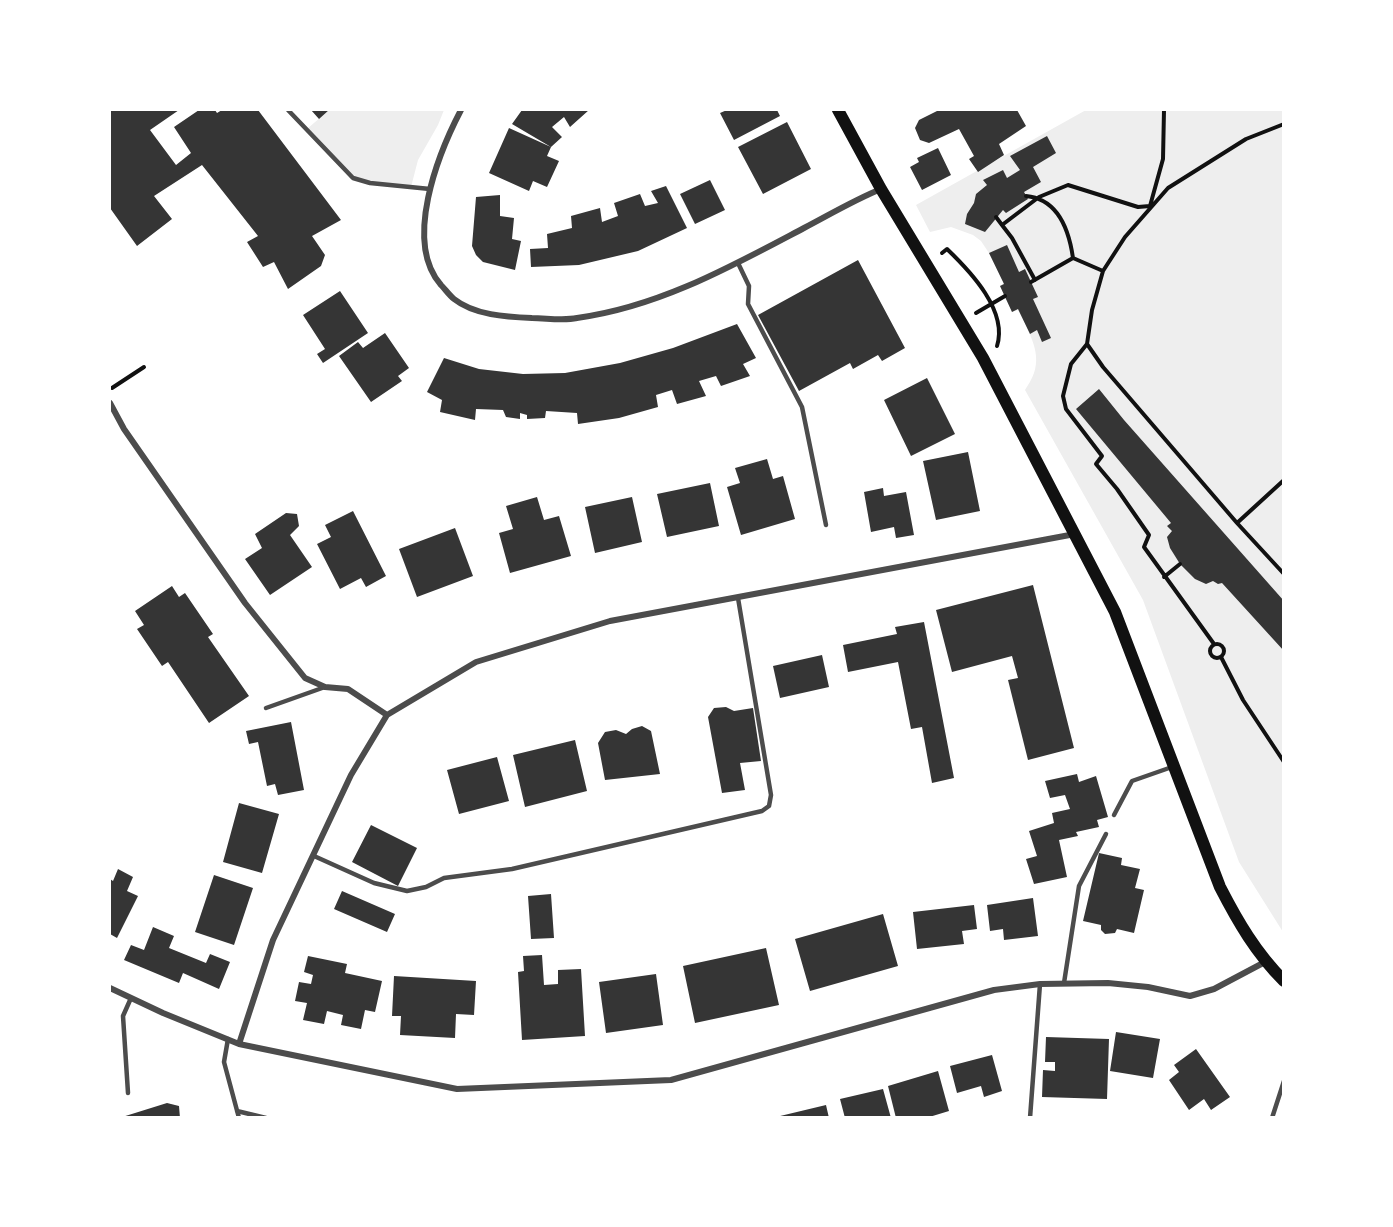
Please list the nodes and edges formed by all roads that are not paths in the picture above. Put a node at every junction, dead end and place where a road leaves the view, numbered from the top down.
1 (288, 110) edge
2 (461, 110) edge
3 (838, 110) edge
4 (430, 189) junction
5 (881, 189) junction
6 (738, 263) junction
7 (110, 403) edge
8 (826, 525) dead end
9 (1075, 534) junction
10 (738, 598) junction
11 (325, 687) junction
12 (267, 708) dead end
13 (387, 715) junction
14 (1173, 767) junction
15 (1114, 815) dead end
16 (1106, 834) dead end
17 (314, 856) junction
18 (1265, 962) junction
19 (1284, 981) edge
20 (1064, 983) junction
21 (1040, 984) junction
22 (110, 988) edge
23 (130, 998) junction
24 (228, 1040) junction
25 (239, 1044) junction
26 (1284, 1081) edge
27 (128, 1093) dead end
28 (237, 1111) junction
29 (239, 1118) edge
30 (266, 1118) edge
31 (1030, 1118) edge
32 (1272, 1118) edge

1 - 4 lane
2 - 4 street
3 - 5 main road
4 - 6 street
5 - 6 street
5 - 9 main road
6 - 8 lane
7 - 11 street
9 - 10 street
9 - 14 main road
10 - 13 street
10 - 17 lane
11 - 12 lane
11 - 13 street
13 - 17 street
14 - 15 lane
14 - 18 main road
16 - 20 lane
17 - 25 street
18 - 19 main road
18 - 20 street
20 - 21 street
21 - 25 street
21 - 31 lane
22 - 23 street
23 - 24 street
23 - 27 lane
24 - 25 street
24 - 28 lane
26 - 32 lane
28 - 29 lane
28 - 30 lane

